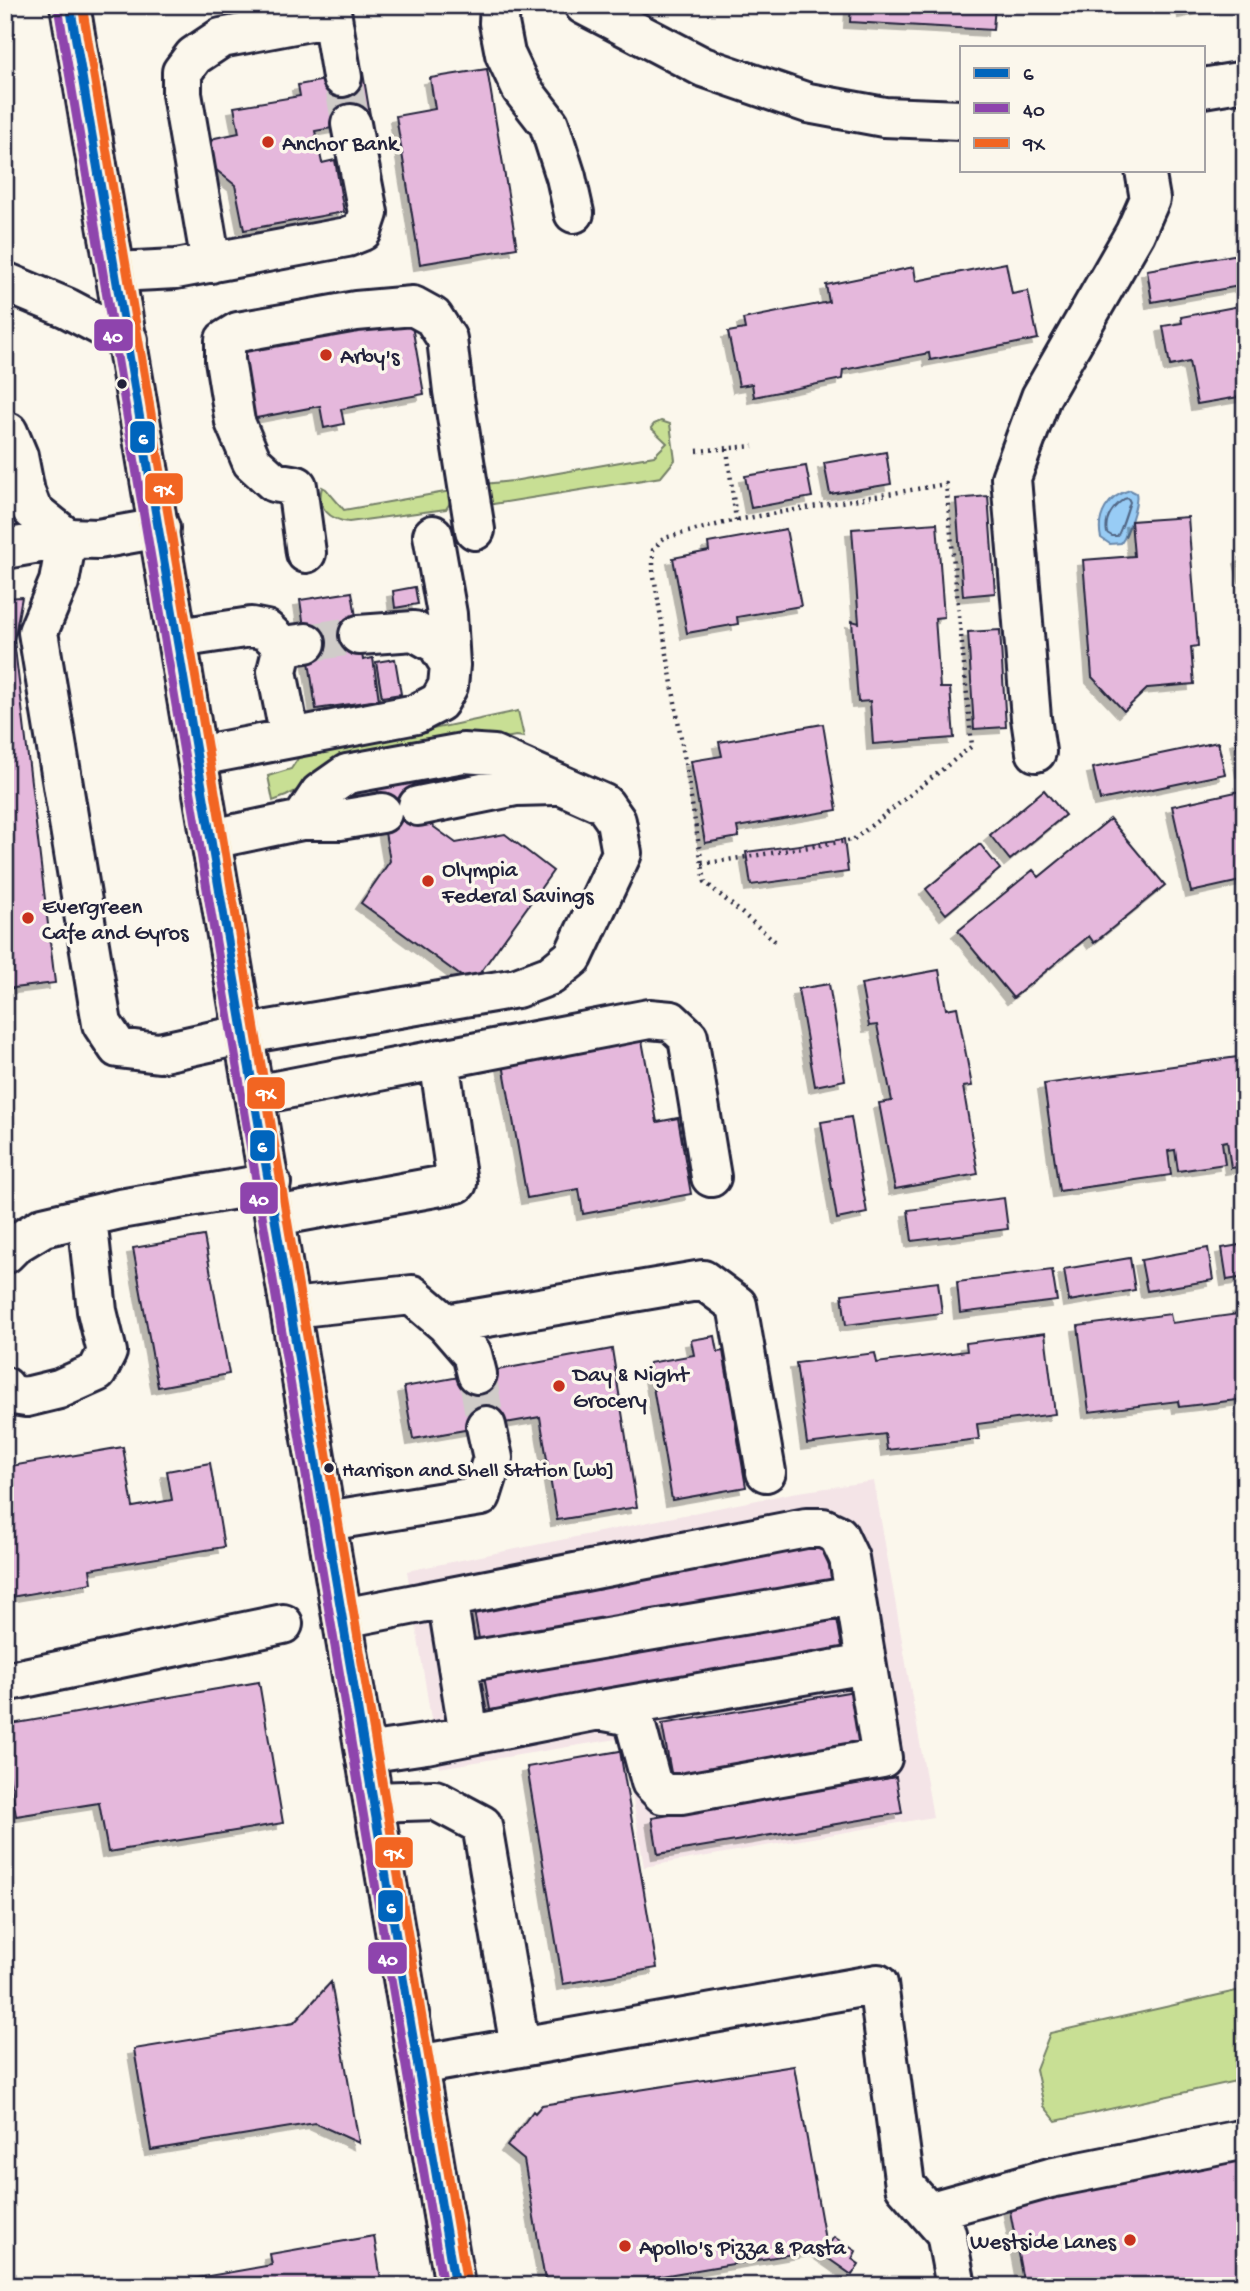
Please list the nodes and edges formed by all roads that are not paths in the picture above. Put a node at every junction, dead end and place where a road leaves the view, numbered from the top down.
1 (70, 5) edge
2 (500, 5) edge
3 (584, 5) edge
4 (331, 11) edge
5 (342, 77) tunnel mouth
6 (1245, 81) edge
7 (1204, 88) edge
8 (960, 120) edge
9 (351, 124) tunnel mouth
10 (1145, 172) edge
11 (574, 213) dead end
12 (211, 263) junction
13 (116, 272) junction
14 (5, 282) edge
15 (128, 340) junction
16 (5, 431) edge
17 (5, 523) edge
18 (160, 528) junction
19 (475, 530) dead end
20 (433, 535) dead end
21 (67, 537) junction
22 (5, 550) edge
23 (306, 553) dead end
24 (359, 635) tunnel mouth
25 (178, 638) junction
26 (450, 665) junction
27 (289, 738) junction
28 (1036, 752) dead end
29 (198, 756) junction
30 (557, 785) junction
31 (302, 820) junction
32 (212, 839) junction
33 (246, 1034) junction
34 (439, 1059) junction
35 (255, 1095) junction
36 (711, 1177) dead end
37 (273, 1200) junction
38 (87, 1217) junction
39 (5, 1254) edge
40 (291, 1308) junction
41 (446, 1324) junction
42 (477, 1374) tunnel mouth
43 (5, 1387) edge
44 (486, 1426) tunnel mouth
45 (766, 1472) dead end
46 (327, 1521) junction
47 (855, 1596) junction
48 (447, 1598) junction
49 (343, 1618) junction
50 (283, 1624) dead end
51 (458, 1663) junction
52 (866, 1664) junction
53 (5, 1682) edge
54 (599, 1710) junction
55 (469, 1735) junction
56 (365, 1753) junction
57 (374, 1802) junction
58 (520, 2047) junction
59 (418, 2065) junction
60 (1245, 2138) edge
61 (928, 2212) junction
62 (455, 2286) edge
63 (956, 2286) edge

1 - 13 main road
2 - 11 street
3 - 8 street
4 - 5 street
4 - 12 street
6 - 7 street
9 - 12 street
10 - 28 street
12 - 13 street
13 - 15 main road
14 - 15 street
15 - 18 main road
16 - 21 street
17 - 21 street
18 - 21 street
18 - 25 main road
19 - 23 street
20 - 26 street
21 - 22 street
21 - 33 street
24 - 26 street
25 - 27 street
25 - 29 main road
26 - 27 street
27 - 29 street
29 - 32 main road
30 - 31 street
30 - 31 street
30 - 33 street
31 - 32 street
32 - 33 main road
33 - 35 main road
34 - 35 street
34 - 36 street
34 - 37 street
35 - 37 main road
37 - 38 street
37 - 40 main road
38 - 39 street
38 - 43 street
40 - 41 street
40 - 46 main road
41 - 42 street
41 - 45 street
44 - 46 street
46 - 49 main road
47 - 48 street
47 - 51 street
47 - 52 street
48 - 49 street
48 - 51 street
49 - 56 main road
50 - 53 street
51 - 55 street
52 - 54 street
52 - 54 street
54 - 55 street
55 - 56 street
56 - 57 main road
57 - 58 street
57 - 59 main road
58 - 59 street
58 - 61 street
59 - 62 main road
60 - 61 street
61 - 63 street

